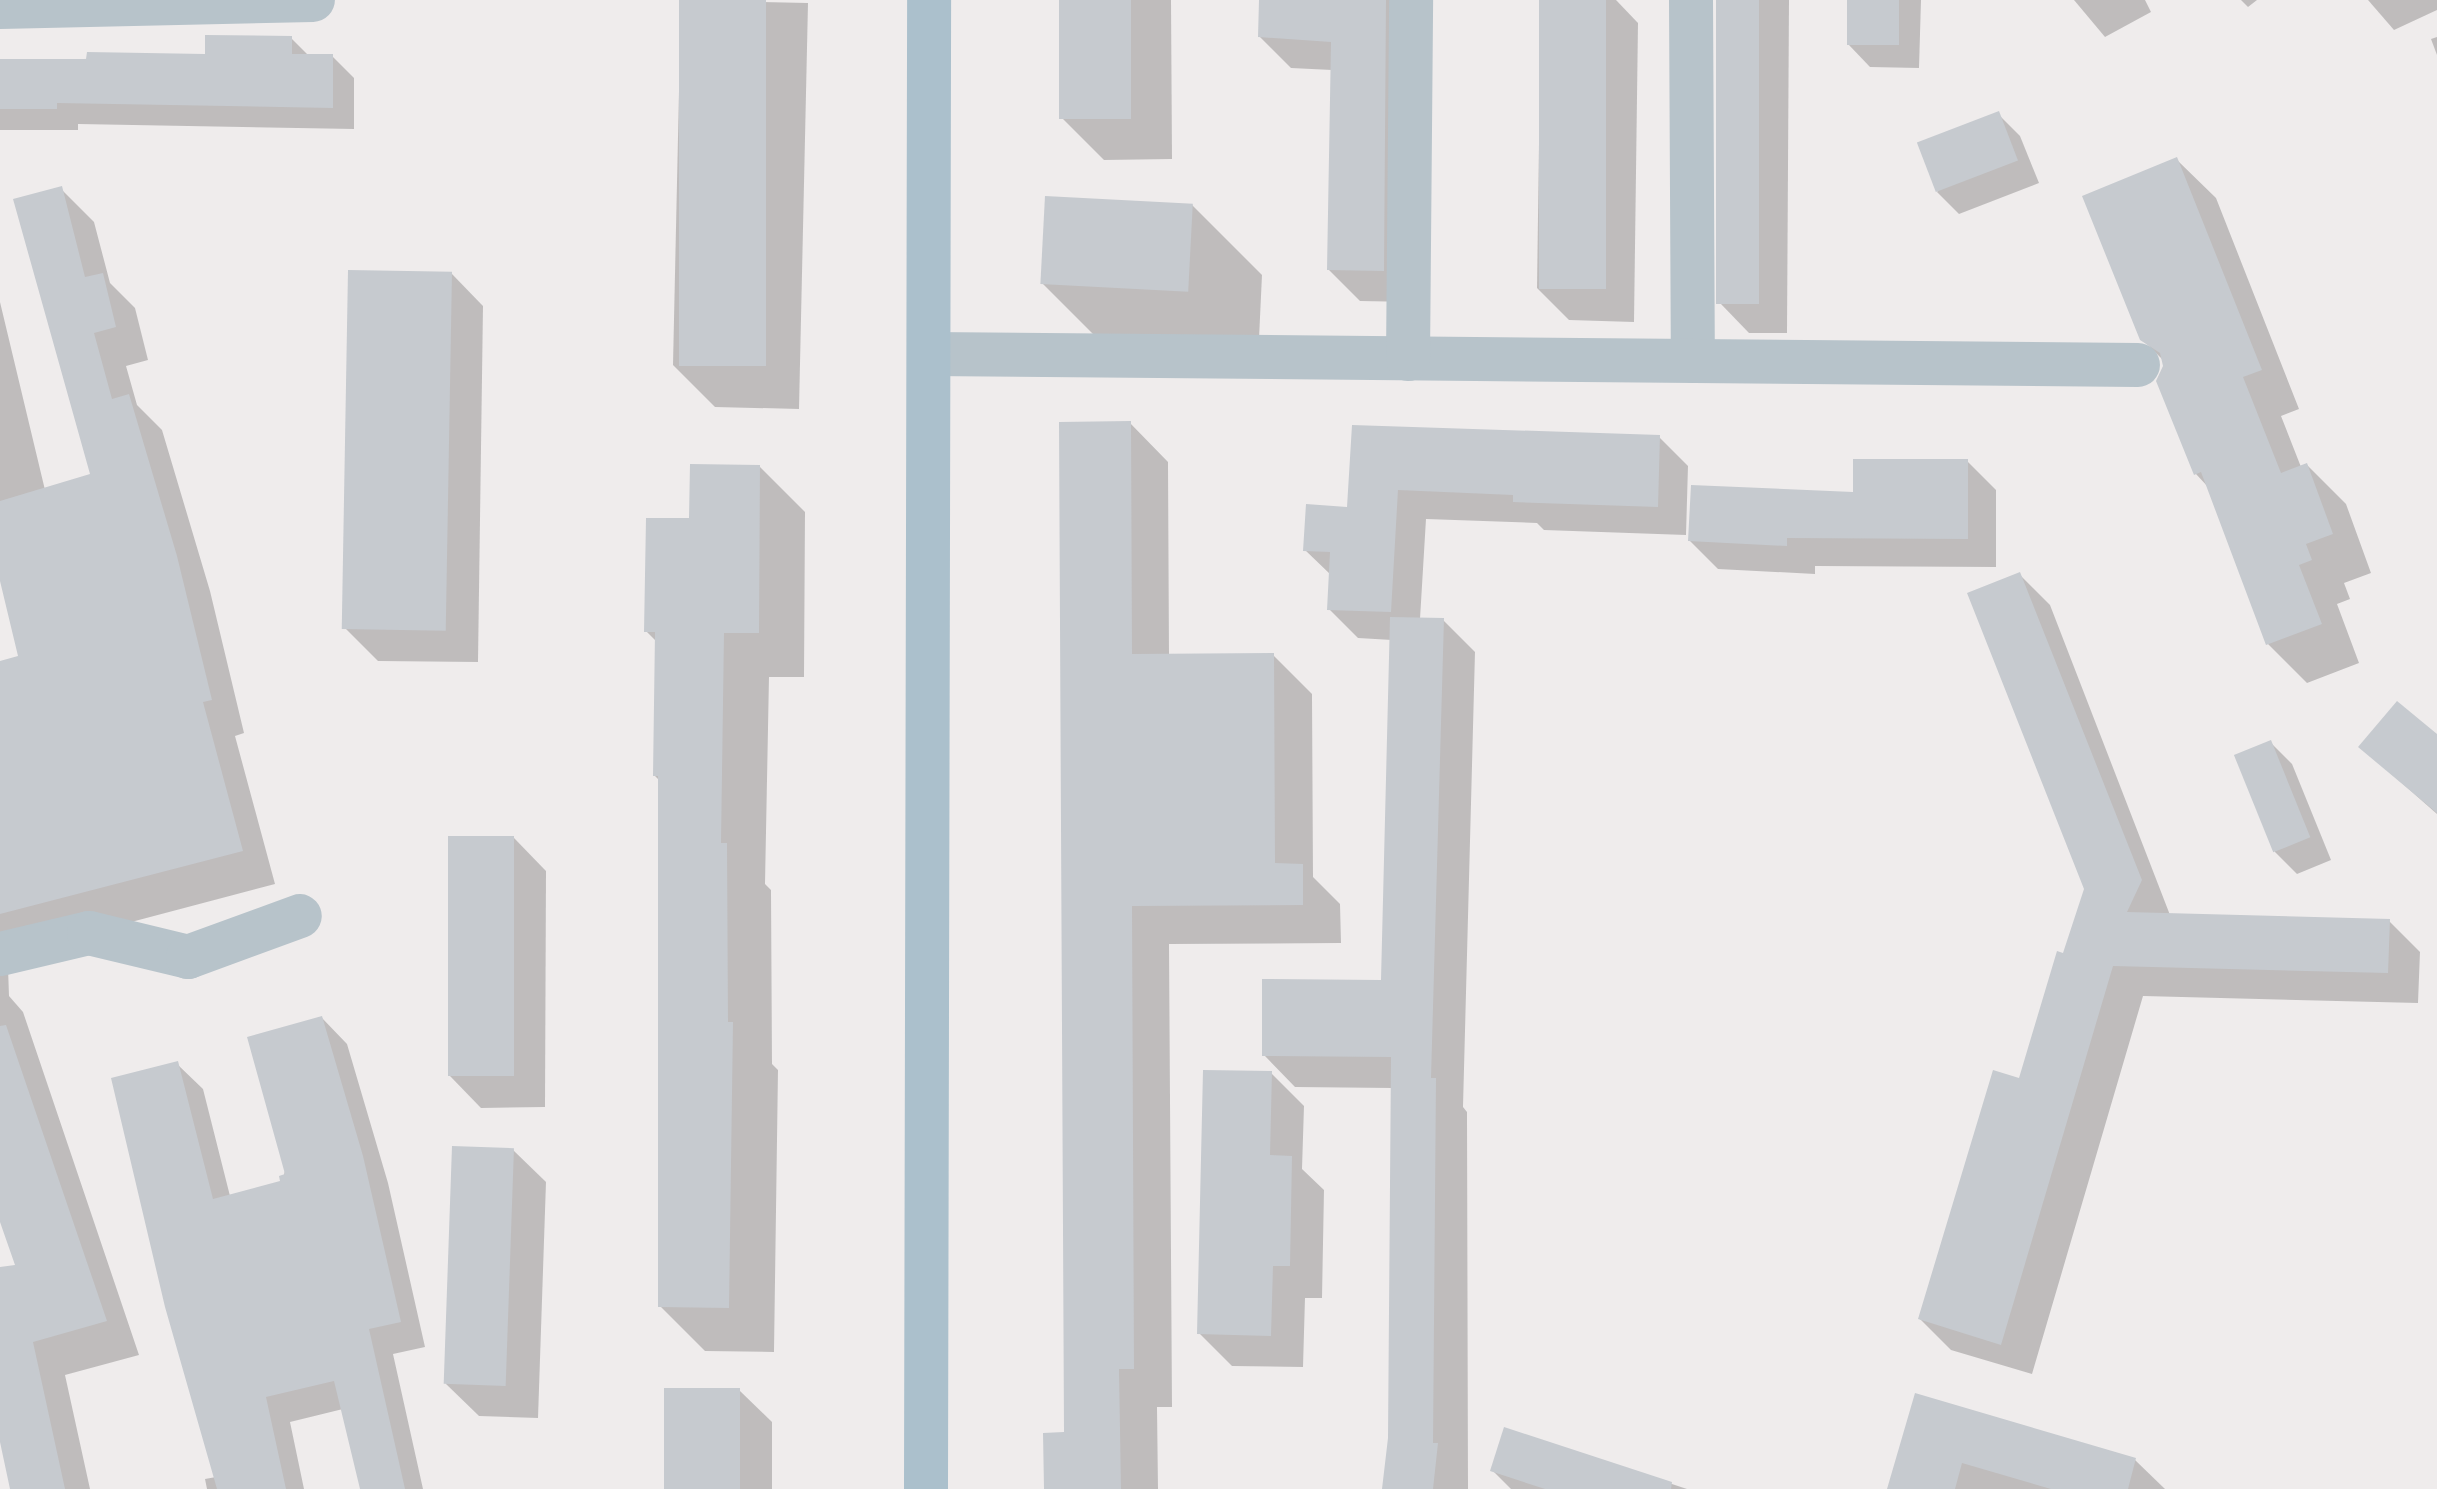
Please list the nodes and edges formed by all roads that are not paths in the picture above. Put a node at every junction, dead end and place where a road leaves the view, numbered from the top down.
1 (313, 0) edge
2 (929, 0) edge
3 (1411, 0) edge
4 (1691, 0) edge
5 (0, 7) edge
6 (930, 354) junction
7 (1408, 359) junction
8 (1693, 361) junction
9 (2138, 365) dead end
10 (300, 916) dead end
11 (0, 954) edge
12 (926, 1489) edge

1 - 5 street
2 - 6 main road
3 - 7 street
4 - 8 street
6 - 7 street
6 - 12 main road
7 - 8 street
8 - 9 street
10 - 11 street

